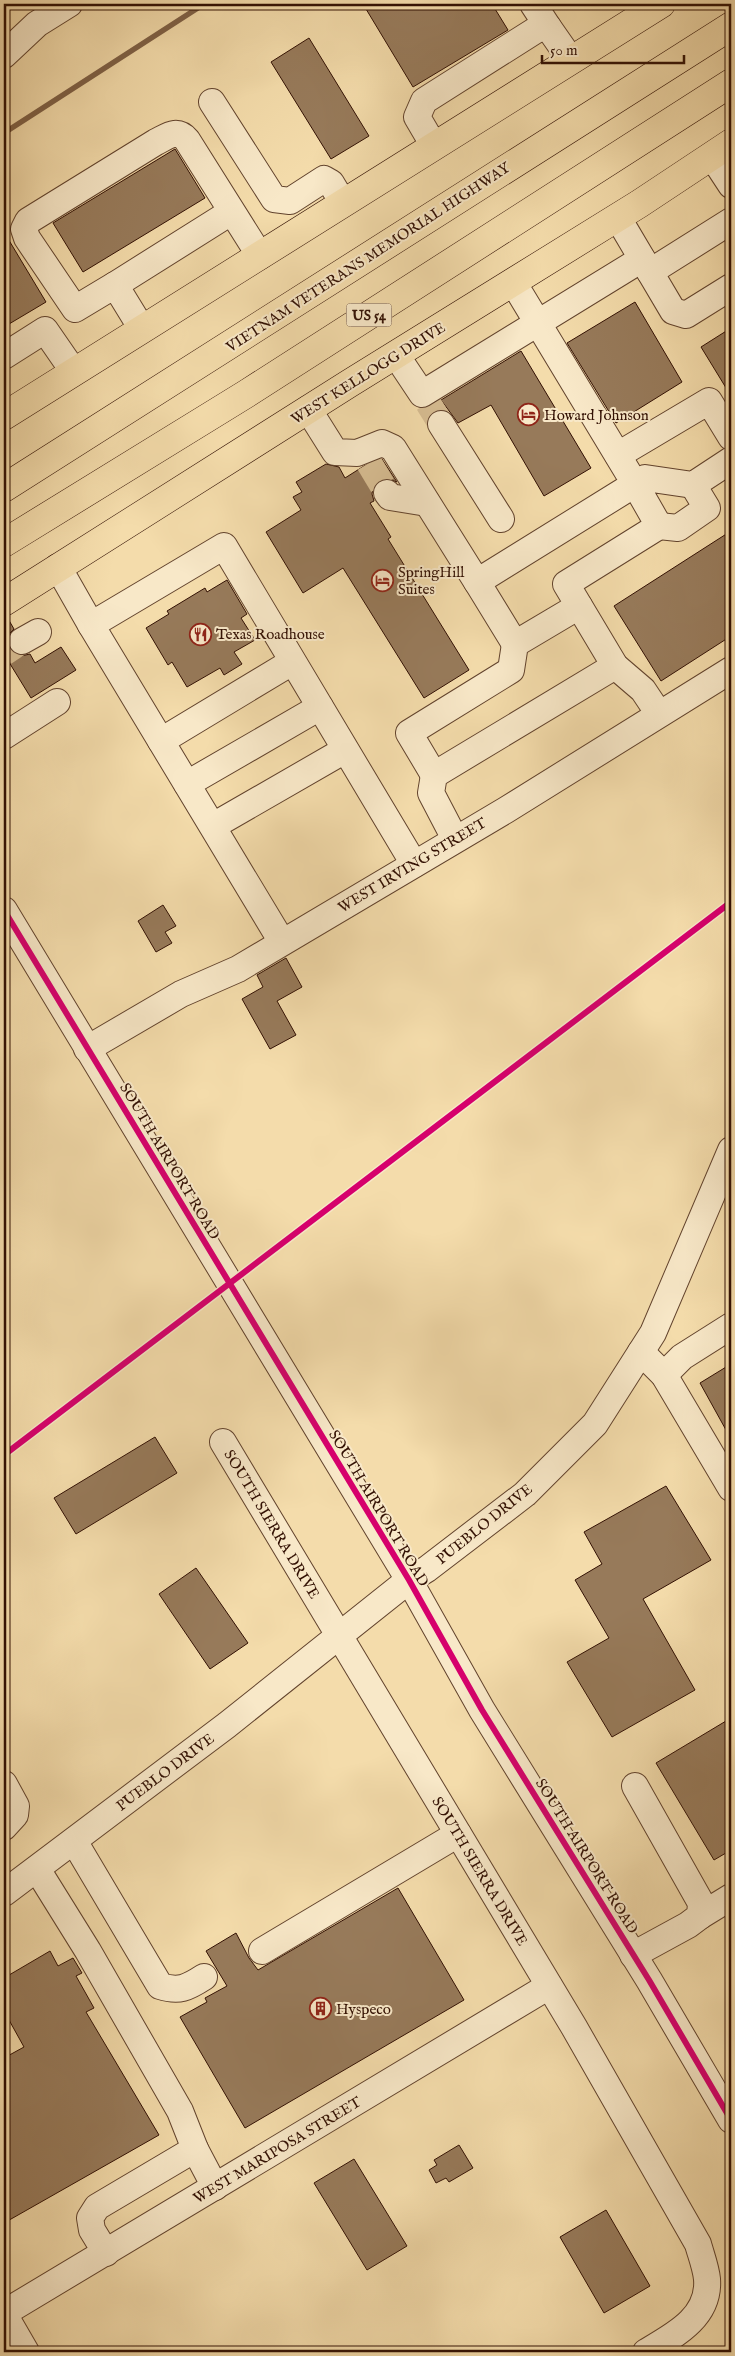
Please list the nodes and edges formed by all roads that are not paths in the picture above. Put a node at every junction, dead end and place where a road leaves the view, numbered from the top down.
1 (69, 4) edge
2 (533, 4) edge
3 (661, 4) edge
4 (630, 13) edge
5 (731, 26) edge
6 (548, 27) junction
7 (4, 55) edge
8 (571, 60) junction
9 (731, 83) edge
10 (212, 102) dead end
11 (434, 146) junction
12 (722, 150) edge
13 (731, 185) edge
14 (343, 203) junction
15 (231, 212) junction
16 (618, 218) junction
17 (731, 221) edge
18 (260, 256) junction
19 (646, 266) junction
20 (513, 282) junction
21 (115, 285) junction
22 (731, 287) edge
23 (75, 309) junction
24 (537, 322) junction
25 (142, 329) junction
26 (45, 330) junction
27 (396, 355) junction
28 (4, 356) edge
29 (74, 372) junction
30 (430, 407) junction
31 (308, 409) junction
32 (4, 416) edge
33 (731, 437) edge
34 (616, 452) junction
35 (731, 460) edge
36 (635, 484) junction
37 (692, 485) junction
38 (4, 488) edge
39 (387, 493) tunnel mouth
40 (427, 503) junction
41 (501, 519) dead end
42 (659, 526) junction
43 (4, 542) edge
44 (58, 567) junction
45 (477, 582) junction
46 (4, 602) edge
47 (578, 606) junction
48 (91, 625) junction
49 (515, 644) junction
50 (292, 662) junction
51 (615, 666) junction
52 (731, 670) edge
53 (57, 702) dead end
54 (320, 707) junction
55 (659, 714) junction
56 (4, 736) edge
57 (161, 741) junction
58 (345, 750) junction
59 (434, 775) junction
60 (187, 784) junction
61 (213, 826) junction
62 (456, 839) junction
63 (414, 864) junction
64 (4, 910) edge
65 (282, 942) junction
66 (87, 1049) junction
67 (731, 1150) edge
68 (731, 1326) edge
69 (641, 1352) junction
70 (664, 1375) junction
71 (223, 1442) dead end
72 (731, 1488) edge
73 (409, 1580) junction
74 (340, 1637) junction
75 (4, 1784) edge
76 (635, 1786) dead end
77 (4, 1827) edge
78 (458, 1834) junction
79 (74, 1841) junction
80 (37, 1868) junction
81 (4, 1893) edge
82 (731, 1897) edge
83 (700, 1916) junction
84 (262, 1951) dead end
85 (633, 1955) junction
86 (204, 1977) dead end
87 (549, 1986) junction
88 (731, 2120) edge
89 (195, 2149) junction
90 (215, 2187) junction
91 (106, 2252) junction
92 (4, 2313) edge
93 (26, 2352) edge
94 (646, 2352) edge

1 - 7 street
2 - 6 street
3 - 4 main road
4 - 8 main road
5 - 38 main road, VIETNAM VETERANS MEMORIAL HIGHWAY
6 - 8 street
6 - 11 street
8 - 11 main road
9 - 43 main road, US 54
10 - 14 street
11 - 14 main road
12 - 13 street
12 - 16 main road, WEST KELLOGG DRIVE
14 - 18 main road
15 - 18 street
15 - 21 street
15 - 23 street
16 - 19 street
16 - 20 main road, WEST KELLOGG DRIVE
17 - 19 street
18 - 25 main road
19 - 22 street
19 - 24 street
20 - 24 street
20 - 27 main road, WEST KELLOGG DRIVE
21 - 23 street
21 - 25 street
23 - 26 street
24 - 30 street
24 - 34 street
25 - 29 main road
26 - 28 street
26 - 29 street
27 - 30 street
27 - 31 main road, WEST KELLOGG DRIVE
29 - 32 main road
30 - 41 street
31 - 40 street
31 - 44 main road, WEST KELLOGG DRIVE
33 - 34 street
34 - 36 street
35 - 37 street
36 - 37 street
36 - 42 street
36 - 45 street
37 - 42 street
39 - 40 street
40 - 45 street
42 - 47 street
44 - 46 main road, WEST KELLOGG DRIVE
44 - 48 street
45 - 49 street
47 - 49 street
47 - 51 street
48 - 50 street
48 - 57 street
49 - 59 street
50 - 54 street
50 - 57 street
51 - 55 street
51 - 59 street
52 - 55 street, WEST IRVING STREET
53 - 56 street
54 - 58 street
54 - 60 street
55 - 62 street, WEST IRVING STREET
57 - 60 street
58 - 61 street
58 - 63 street
59 - 62 street
60 - 61 street
61 - 65 street
62 - 63 street, WEST IRVING STREET
63 - 65 street, WEST IRVING STREET
64 - 66 street, SOUTH AIRPORT ROAD
65 - 66 street, WEST IRVING STREET
66 - 73 street, SOUTH AIRPORT ROAD
67 - 69 street, PUEBLO DRIVE
68 - 70 street
69 - 70 street
69 - 73 street, PUEBLO DRIVE
70 - 72 street
71 - 74 street, SOUTH SIERRA DRIVE
73 - 74 street, PUEBLO DRIVE
73 - 85 street, SOUTH AIRPORT ROAD
74 - 78 street, SOUTH SIERRA DRIVE
74 - 79 street, PUEBLO DRIVE
75 - 77 street
76 - 83 street
78 - 84 street
78 - 87 street, SOUTH SIERRA DRIVE
79 - 80 street, PUEBLO DRIVE
79 - 86 street
80 - 81 street, PUEBLO DRIVE
80 - 89 street
82 - 83 street
83 - 85 street
85 - 88 street, SOUTH AIRPORT ROAD
87 - 90 street, WEST MARIPOSA STREET
87 - 94 street, SOUTH SIERRA DRIVE
89 - 90 street
89 - 91 street
90 - 91 street, WEST MARIPOSA STREET
91 - 92 street, WEST MARIPOSA STREET
92 - 93 street

